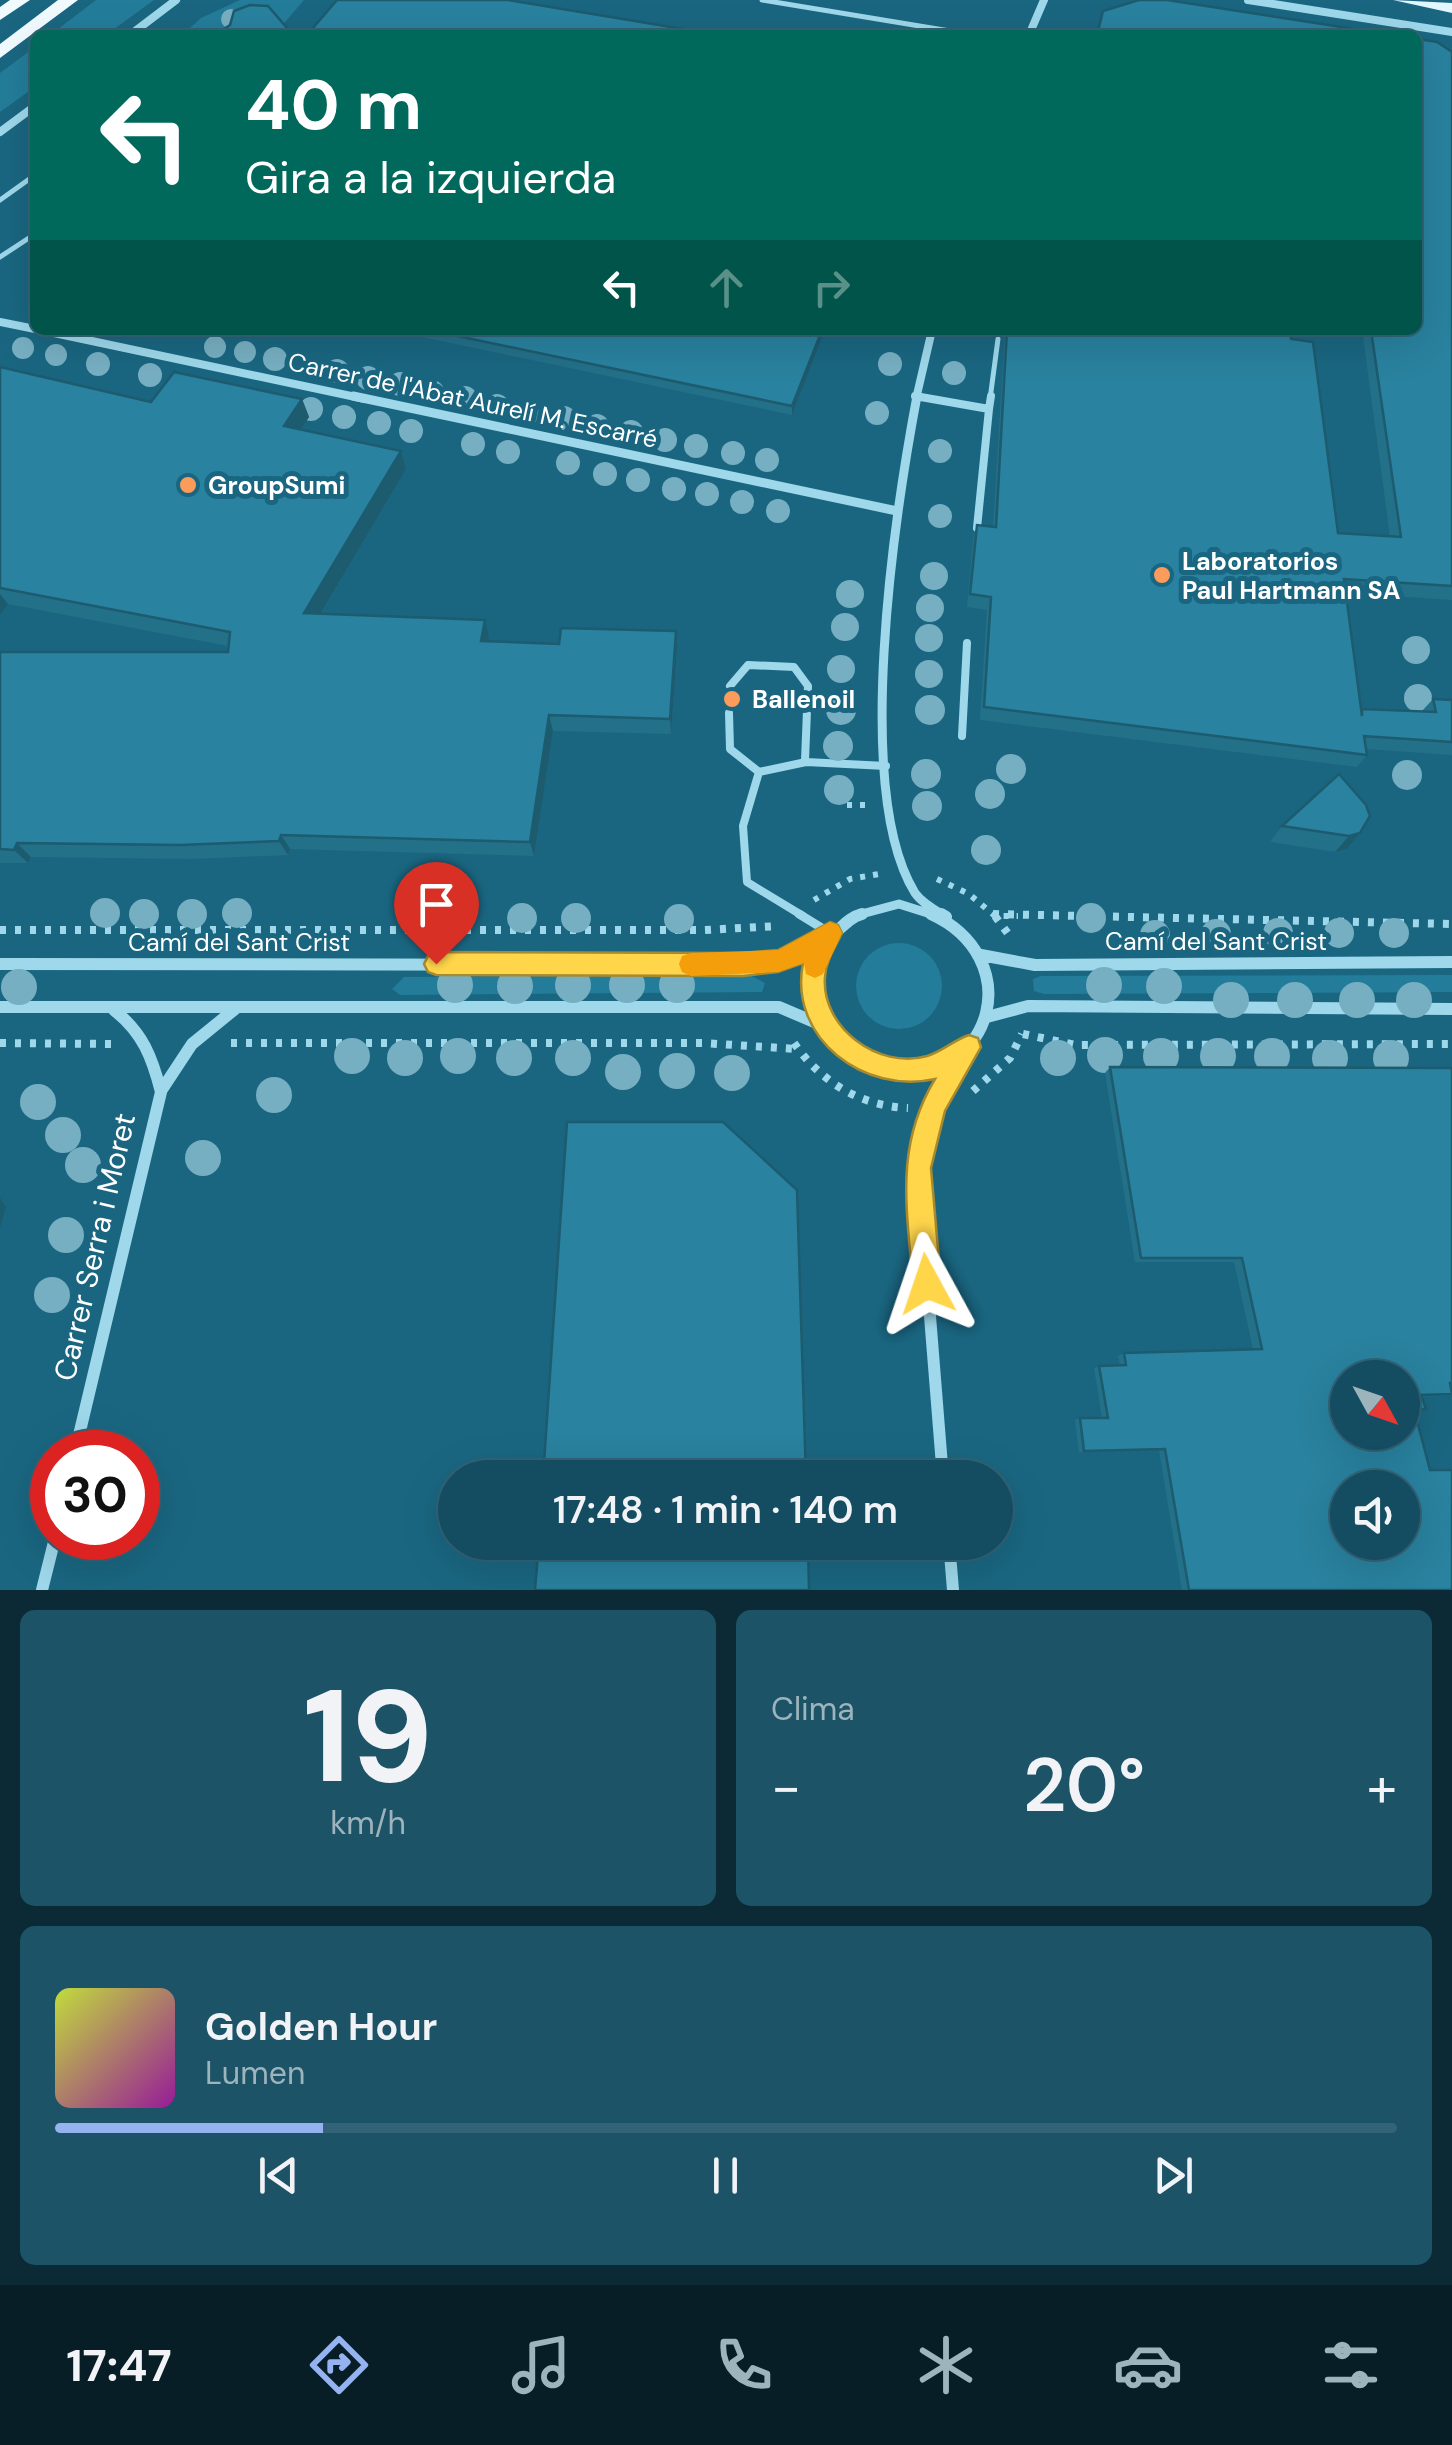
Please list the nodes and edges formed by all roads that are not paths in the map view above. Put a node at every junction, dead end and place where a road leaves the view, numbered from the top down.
1 (20, 0) edge
2 (69, 0) edge
3 (176, 0) edge
4 (762, 0) edge
5 (1044, 0) edge
6 (1248, 0) edge
7 (1402, 0) edge
8 (1452, 8) edge
9 (0, 14) edge
10 (137, 30) edge
11 (944, 30) edge
12 (1031, 30) edge
13 (1452, 32) edge
14 (0, 53) edge
15 (30, 110) edge
16 (0, 132) edge
17 (30, 179) edge
18 (0, 200) edge
19 (30, 237) edge
20 (0, 257) edge
21 (0, 322) edge
22 (30, 328) edge
23 (62, 335) edge
24 (931, 335) edge
25 (998, 338) dead end
26 (915, 396) junction
27 (989, 409) junction
28 (897, 510) junction
29 (977, 528) edge
30 (967, 643) dead end
31 (730, 686) dead end
32 (729, 713) dead end
33 (962, 736) dead end
34 (804, 760) junction
35 (886, 766) junction
36 (758, 772) junction
37 (946, 917) junction
38 (830, 933) junction
39 (982, 955) junction
40 (1452, 962) edge
41 (0, 964) edge
42 (0, 1007) edge
43 (236, 1008) junction
44 (1452, 1008) edge
45 (114, 1010) junction
46 (987, 1017) junction
47 (826, 1028) junction
48 (969, 1047) junction
49 (161, 1092) junction
50 (80, 1430) edge
51 (942, 1460) edge
52 (50, 1560) edge
53 (950, 1560) edge
54 (42, 1590) edge
55 (952, 1590) edge

1 - 9 highway
2 - 14 highway
3 - 10 street
4 - 11 lane
5 - 12 street
6 - 13 street
7 - 8 main road
15 - 16 street
17 - 18 lane
19 - 20 lane
21 - 22 street, Carrer de l'Abat Aurelí M. Escarré
23 - 28 street, Carrer de l'Abat Aurelí M. Escarré
24 - 26 street
25 - 27 lane
26 - 27 lane
26 - 28 street
27 - 29 lane
28 - 35 street
30 - 33 lane
31 - 34 lane
32 - 36 lane
34 - 35 lane
34 - 36 lane
35 - 37 street
36 - 38 lane
37 - 38 street
37 - 39 street
38 - 41 street, Camí del Sant Crist
38 - 47 street
39 - 40 street, Camí del Sant Crist
39 - 46 street
42 - 45 street
43 - 45 street
43 - 47 street
43 - 49 street
44 - 46 street
45 - 49 street, Carrer Serra i Moret
46 - 48 street
47 - 48 street
48 - 51 street
49 - 50 street, Carrer Serra i Moret
52 - 54 street
53 - 55 street

